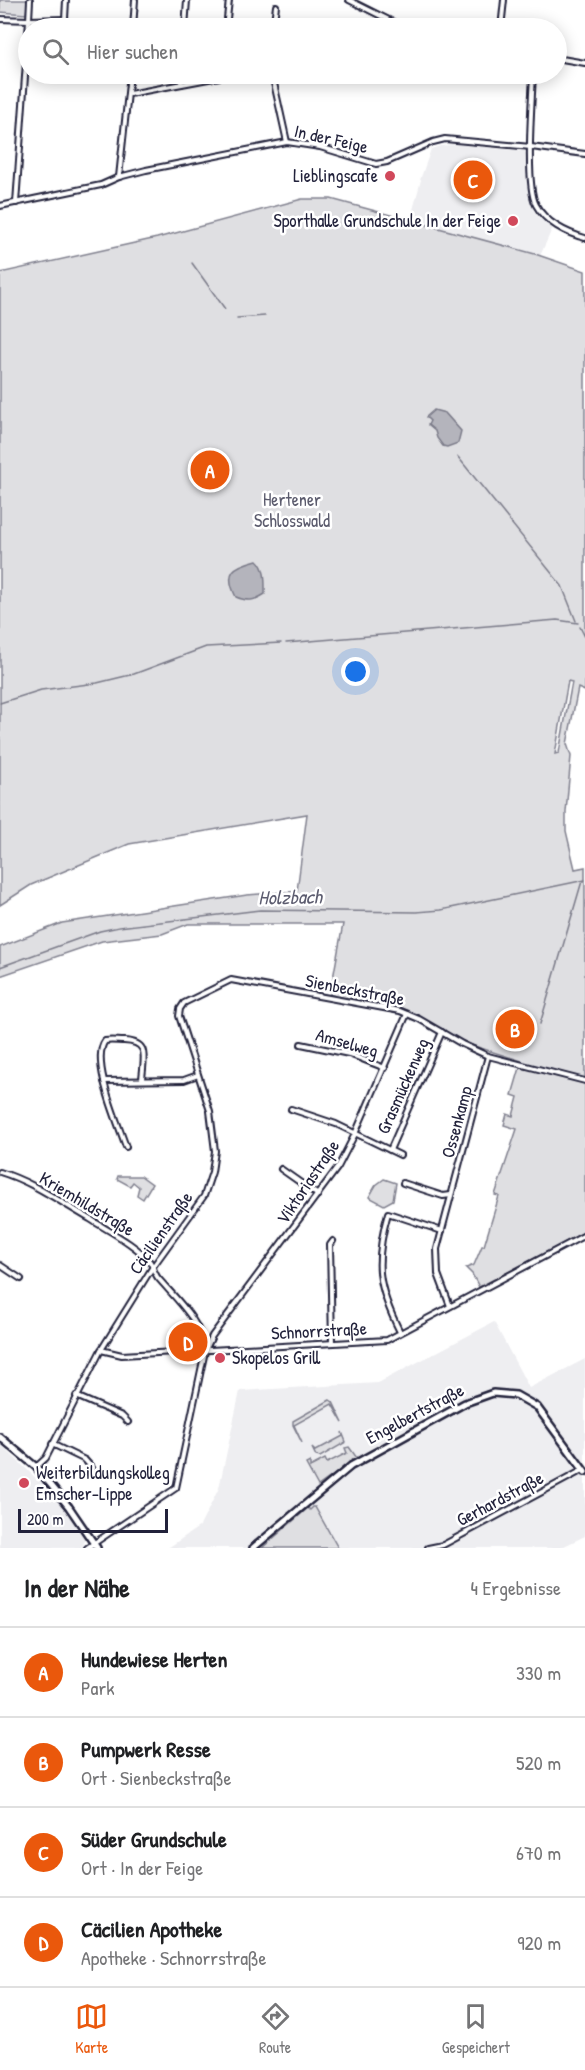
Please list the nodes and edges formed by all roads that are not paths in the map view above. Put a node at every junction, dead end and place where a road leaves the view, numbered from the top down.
1 (30, 0) edge
2 (66, 0) edge
3 (135, 0) edge
4 (187, 0) edge
5 (229, 0) edge
6 (349, 0) edge
7 (504, 0) edge
8 (276, 6) dead end
9 (29, 18) edge
10 (65, 18) edge
11 (134, 18) edge
12 (186, 18) edge
13 (227, 18) edge
14 (274, 18) edge
15 (384, 18) edge
16 (502, 18) edge
17 (0, 19) edge
18 (18, 20) edge
19 (567, 60) edge
20 (585, 63) edge
21 (24, 84) edge
22 (130, 84) edge
23 (181, 84) edge
24 (274, 84) edge
25 (533, 84) edge
26 (129, 94) junction
27 (287, 141) junction
28 (531, 147) junction
29 (585, 154) edge
30 (119, 177) junction
31 (16, 202) junction
32 (0, 206) edge
33 (585, 238) edge
34 (184, 1003) joint
35 (407, 1014) junction
36 (442, 1032) junction
37 (301, 1044) dead end
38 (488, 1056) junction
39 (385, 1068) junction
40 (198, 1075) junction
41 (142, 1080) junction
42 (104, 1081) junction
43 (585, 1081) edge
44 (291, 1109) dead end
45 (355, 1134) junction
46 (126, 1147) dead end
47 (390, 1150) junction
48 (400, 1155) dead end
49 (281, 1169) dead end
50 (0, 1172) edge
51 (403, 1183) dead end
52 (318, 1195) junction
53 (451, 1195) junction
54 (442, 1231) junction
55 (585, 1235) edge
56 (333, 1241) dead end
57 (0, 1265) edge
58 (152, 1268) junction
59 (21, 1279) dead end
60 (450, 1306) junction
61 (400, 1332) junction
62 (332, 1343) junction
63 (101, 1350) junction
64 (205, 1351) junction
65 (76, 1396) junction
66 (128, 1422) dead end
67 (0, 1437) edge
68 (52, 1444) junction
69 (36, 1467) junction
70 (92, 1468) dead end
71 (584, 1471) edge
72 (96, 1546) edge
73 (87, 1548) edge
74 (253, 1548) edge
75 (428, 1548) edge

1 - 9 street
2 - 10 street
3 - 11 street
4 - 12 street
5 - 13 street
6 - 15 street
7 - 16 street
8 - 14 street
17 - 18 street
19 - 20 street
21 - 31 street
22 - 26 street
23 - 26 street
24 - 27 street
25 - 28 street
26 - 30 street
27 - 28 street, In der Feige
27 - 30 street, In der Feige
28 - 29 street, In der Feige
28 - 33 street
30 - 31 street, In der Feige
31 - 32 street, In der Feige
34 - 35 street, Sienbeckstraße
34 - 40 street, Cäcilienstraße
35 - 36 street, Sienbeckstraße
35 - 39 street, Viktoriastraße
36 - 38 street, Sienbeckstraße
36 - 47 street, Grasmückenweg
37 - 39 street, Amselweg
38 - 43 street, Sienbeckstraße
38 - 53 street, Ossenkamp
39 - 45 street, Viktoriastraße
40 - 41 street
40 - 58 street, Cäcilienstraße
41 - 42 street
41 - 42 street
42 - 46 street
44 - 45 street, Grasmückenweg
45 - 47 street, Grasmückenweg
45 - 52 street, Viktoriastraße
47 - 48 street, Grasmückenweg
49 - 52 street
50 - 58 street, Kriemhildstraße
51 - 53 street
52 - 64 street, Viktoriastraße
53 - 54 street, Ossenkamp
54 - 60 street, Ossenkamp
54 - 61 street
55 - 60 street, Schnorrstraße
56 - 62 street
57 - 59 street
58 - 63 street, Cäcilienstraße
58 - 64 street, Kriemhildstraße
60 - 61 street, Schnorrstraße
61 - 62 street, Schnorrstraße
62 - 64 street, Schnorrstraße
63 - 64 street, Schnorrstraße
63 - 65 street, Cäcilienstraße
64 - 72 street
65 - 66 street
65 - 68 street, Cäcilienstraße
67 - 69 street
68 - 69 street, Cäcilienstraße
68 - 70 street
69 - 72 street
71 - 74 street, Engelbertstraße
71 - 75 street, Gerhardstraße
72 - 73 street

